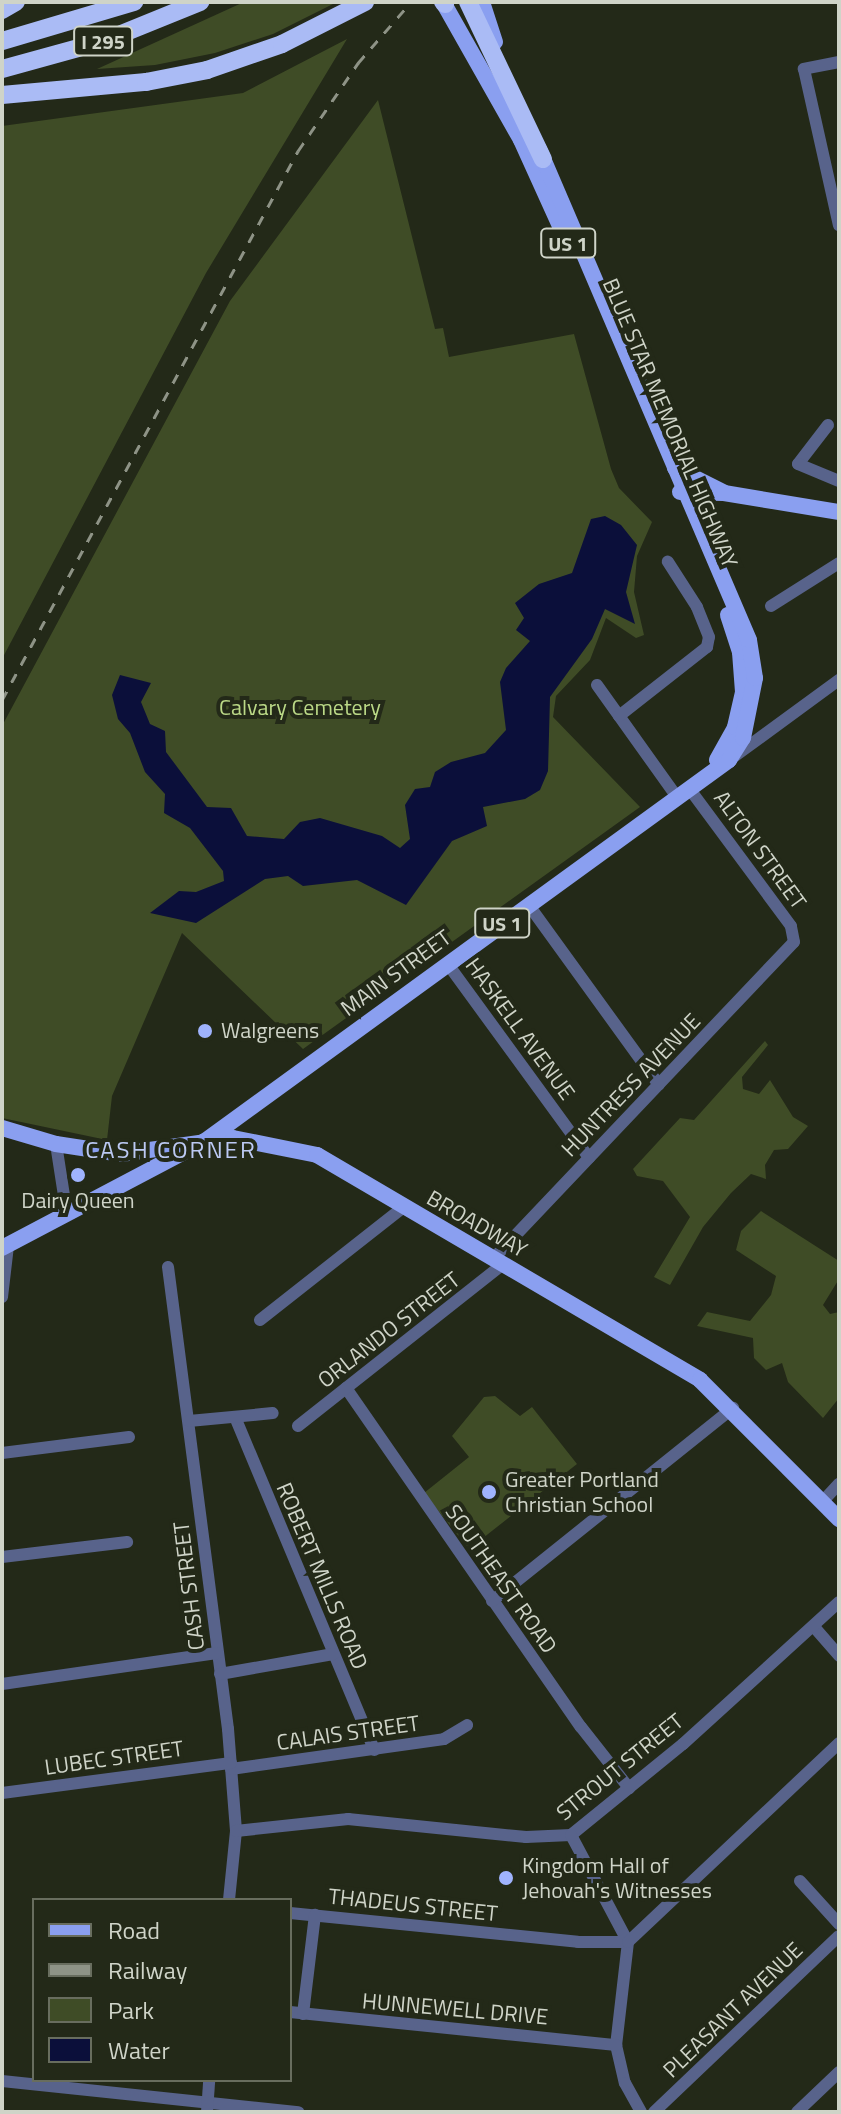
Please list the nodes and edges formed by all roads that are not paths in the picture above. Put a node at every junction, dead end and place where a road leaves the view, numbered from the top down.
1 (16, 2) edge
2 (134, 2) edge
3 (200, 2) edge
4 (365, 2) edge
5 (468, 2) edge
6 (482, 2) edge
7 (444, 3) edge
8 (2, 10) edge
9 (2, 41) edge
10 (839, 62) edge
11 (2, 69) edge
12 (2, 95) edge
13 (543, 159) junction
14 (839, 225) edge
15 (828, 425) dead end
16 (675, 468) junction
17 (839, 481) edge
18 (680, 492) junction
19 (724, 493) junction
20 (839, 512) edge
21 (668, 562) dead end
22 (838, 562) edge
23 (771, 606) dead end
24 (839, 680) edge
25 (597, 685) dead end
26 (619, 716) junction
27 (729, 760) junction
28 (688, 789) junction
29 (528, 904) junction
30 (794, 937) joint
31 (447, 963) junction
32 (659, 1085) junction
33 (2, 1128) edge
34 (2, 1134) edge
35 (28, 1136) junction
36 (205, 1141) junction
37 (56, 1144) junction
38 (589, 1158) junction
39 (405, 1206) junction
40 (67, 1215) junction
41 (5, 1247) edge
42 (498, 1261) junction
43 (168, 1267) dead end
44 (2, 1297) edge
45 (260, 1320) dead end
46 (346, 1388) junction
47 (733, 1408) junction
48 (273, 1413) dead end
49 (235, 1417) junction
50 (189, 1421) junction
51 (298, 1426) dead end
52 (129, 1437) dead end
53 (2, 1453) edge
54 (839, 1484) edge
55 (822, 1502) junction
56 (839, 1519) edge
57 (127, 1542) dead end
58 (2, 1557) edge
59 (492, 1601) junction
60 (839, 1602) edge
61 (815, 1628) junction
62 (217, 1653) junction
63 (333, 1654) junction
64 (839, 1656) edge
65 (220, 1674) junction
66 (2, 1684) edge
67 (467, 1725) dead end
68 (839, 1743) edge
69 (374, 1750) junction
70 (231, 1766) junction
71 (629, 1788) junction
72 (2, 1793) edge
73 (236, 1831) junction
74 (571, 1835) junction
75 (800, 1881) dead end
76 (229, 1898) edge
77 (292, 1913) edge
78 (315, 1915) junction
79 (839, 1924) edge
80 (839, 1936) edge
81 (628, 1942) junction
82 (297, 2013) edge
83 (616, 2045) junction
84 (839, 2072) edge
85 (2, 2081) edge
86 (209, 2082) edge
87 (207, 2107) edge
88 (298, 2112) edge
89 (641, 2112) edge
90 (655, 2112) edge
91 (797, 2112) edge

1 - 8 highway
2 - 9 highway, I 295
3 - 11 highway, I 295
4 - 12 highway
5 - 13 highway, US 1
6 - 13 main road, BLUE STAR MEMORIAL HIGHWAY
7 - 18 main road, BLUE STAR MEMORIAL HIGHWAY / US 1
10 - 14 street
13 - 16 main road, BLUE STAR MEMORIAL HIGHWAY / US 1
15 - 17 street
16 - 18 main road, BLUE STAR MEMORIAL HIGHWAY / US 1
16 - 19 main road
18 - 19 main road
18 - 27 main road, BLUE STAR MEMORIAL HIGHWAY / US 1
18 - 28 main road, BLUE STAR MEMORIAL HIGHWAY / US 1
19 - 20 main road
21 - 26 street
22 - 23 street
24 - 27 street, MAIN STREET
25 - 26 street, ALTON STREET
26 - 28 street, ALTON STREET
27 - 28 main road, MAIN STREET / US 1
28 - 29 main road, MAIN STREET / US 1
28 - 30 street, ALTON STREET
29 - 31 main road, MAIN STREET / US 1
29 - 32 street
30 - 32 street, HUNTRESS AVENUE
31 - 36 main road, MAIN STREET / US 1
31 - 38 street, HASKELL AVENUE
32 - 38 street, HUNTRESS AVENUE
33 - 35 main road, BROADWAY
34 - 35 main road, BROADWAY
35 - 37 main road, BROADWAY
36 - 37 main road, BROADWAY
36 - 39 main road, BROADWAY
36 - 40 main road, MAIN STREET / US 1
37 - 40 street
38 - 42 street, HUNTRESS AVENUE
39 - 42 main road, BROADWAY
39 - 45 street
40 - 41 main road, MAIN STREET / US 1
41 - 44 street
42 - 46 street, ORLANDO STREET
42 - 47 main road, BROADWAY
43 - 50 street, CASH STREET
46 - 51 street, ORLANDO STREET
46 - 59 street, SOUTHEAST ROAD
47 - 55 main road, BROADWAY
47 - 59 street
48 - 49 street
49 - 50 street
49 - 63 street, ROBERT MILLS ROAD
50 - 62 street, CASH STREET
52 - 53 street
54 - 55 street
55 - 56 main road, BROADWAY
57 - 58 street
59 - 71 street, SOUTHEAST ROAD
60 - 61 street, STROUT STREET
61 - 64 street
61 - 71 street, STROUT STREET
62 - 65 street, CASH STREET
62 - 66 street
63 - 65 street
63 - 69 street, ROBERT MILLS ROAD
65 - 70 street, CASH STREET
67 - 69 street, CALAIS STREET
68 - 81 street
69 - 70 street, CALAIS STREET
70 - 72 street, LUBEC STREET
70 - 73 street, CASH STREET
71 - 74 street, STROUT STREET
73 - 74 street, STROUT STREET
73 - 76 street, CASH STREET
74 - 81 street
75 - 79 street
77 - 78 street, THADEUS STREET
78 - 81 street, THADEUS STREET
78 - 82 street
80 - 90 street, PLEASANT AVENUE
81 - 83 street
82 - 83 street, HUNNEWELL DRIVE
83 - 89 street
84 - 91 street
85 - 87 street
86 - 87 street
87 - 88 street

